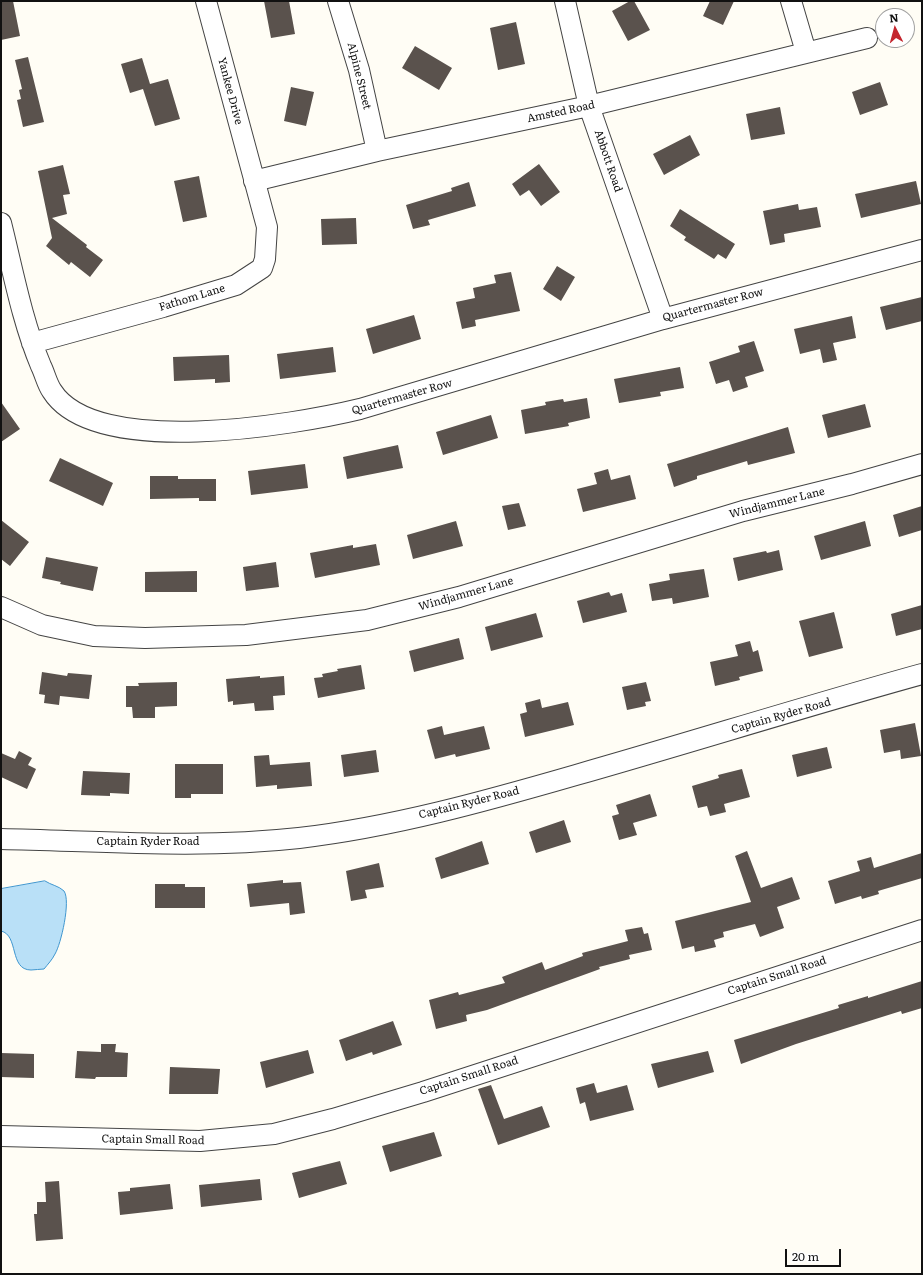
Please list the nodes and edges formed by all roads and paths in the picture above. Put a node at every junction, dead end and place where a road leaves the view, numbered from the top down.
1 (206, 1) edge
2 (338, 1) edge
3 (564, 1) edge
4 (791, 1) edge
5 (867, 38) dead end
6 (806, 52) junction
7 (589, 106) junction
8 (377, 152) junction
9 (254, 181) junction
10 (1, 223) edge
11 (922, 250) edge
12 (663, 319) junction
13 (32, 343) junction
14 (922, 464) edge
15 (1, 607) edge
16 (922, 674) edge
17 (1, 839) edge
18 (922, 930) edge
19 (1, 1136) edge

1 - 9 street, Yankee Drive
2 - 8 street, Alpine Street
3 - 7 street, Abbott Road
4 - 6 street
5 - 6 street, Amsted Road
6 - 7 street, Amsted Road
7 - 8 street, Amsted Road
7 - 12 street, Abbott Road
8 - 9 street, Amsted Road
9 - 13 street, Fathom Lane
10 - 13 street, Quartermaster Row
11 - 12 street, Quartermaster Row
12 - 13 street, Quartermaster Row
14 - 15 street, Windjammer Lane
16 - 17 street, Captain Ryder Road
18 - 19 street, Captain Small Road

